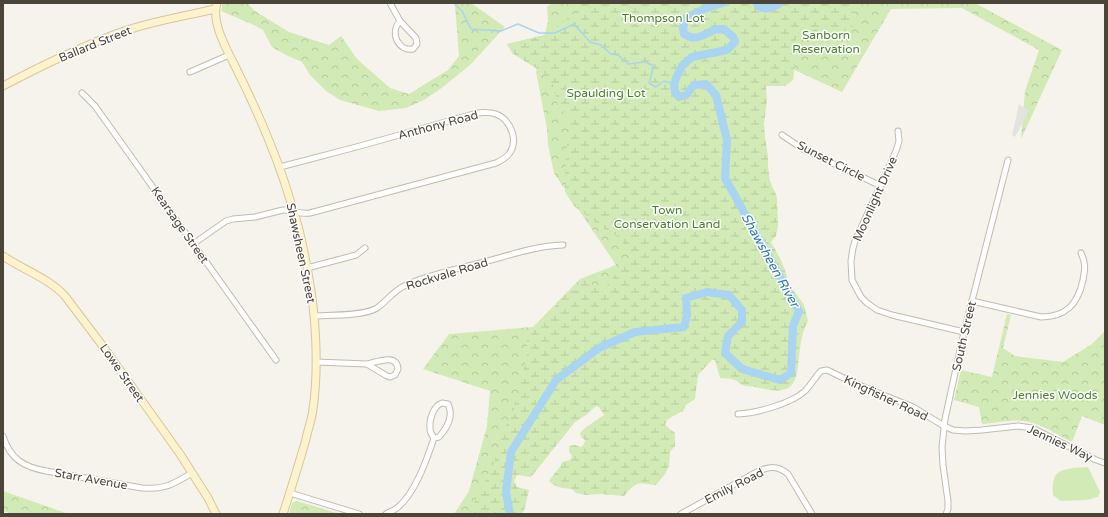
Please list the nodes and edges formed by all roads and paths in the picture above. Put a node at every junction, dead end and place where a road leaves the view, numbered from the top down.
1 (390, 3) edge
2 (216, 6) edge
3 (400, 21) junction
4 (229, 55) junction
5 (190, 72) dead end
6 (3, 86) edge
7 (82, 93) dead end
8 (898, 131) dead end
9 (782, 135) dead end
10 (1008, 160) dead end
11 (280, 167) junction
12 (881, 186) junction
13 (294, 212) junction
14 (193, 244) junction
15 (563, 245) dead end
16 (364, 248) dead end
17 (1081, 253) dead end
18 (3, 256) edge
19 (307, 268) junction
20 (972, 301) junction
21 (314, 316) junction
22 (964, 332) junction
23 (276, 360) dead end
24 (316, 362) junction
25 (368, 364) junction
26 (738, 414) dead end
27 (944, 426) junction
28 (3, 436) edge
29 (434, 438) junction
30 (1105, 462) edge
31 (192, 473) junction
32 (290, 493) junction
33 (216, 514) edge
34 (283, 514) edge
35 (359, 514) edge
36 (386, 514) edge
37 (682, 514) edge
38 (812, 514) edge
39 (946, 514) edge

1 - 3 street
2 - 4 street, Shawsheen Street
2 - 6 street, Ballard Street
3 - 3 street
4 - 5 street
4 - 11 street, Shawsheen Street
7 - 14 street, Kearsage Street
8 - 12 street, Moonlight Drive
9 - 12 street, Sunset Circle
10 - 20 street, South Street
11 - 13 street, Shawsheen Street
11 - 13 street, Anthony Road
12 - 22 street, Moonlight Drive
13 - 14 street
13 - 19 street, Shawsheen Street
14 - 23 street, Kearsage Street
15 - 21 street, Rockvale Road
16 - 19 street
17 - 20 street
18 - 31 street, Lowe Street
19 - 21 street, Shawsheen Street
20 - 22 street, South Street
21 - 24 street, Shawsheen Street
22 - 27 street, South Street
24 - 25 street
24 - 32 street, Shawsheen Street
25 - 25 street
26 - 27 street, Kingfisher Road
27 - 30 street, Jennies Way
27 - 39 street, South Street
28 - 31 street, Starr Avenue
29 - 29 street
29 - 36 street
31 - 33 street, Lowe Street
32 - 34 street, Shawsheen Street
32 - 35 street
37 - 38 street, Emily Road

